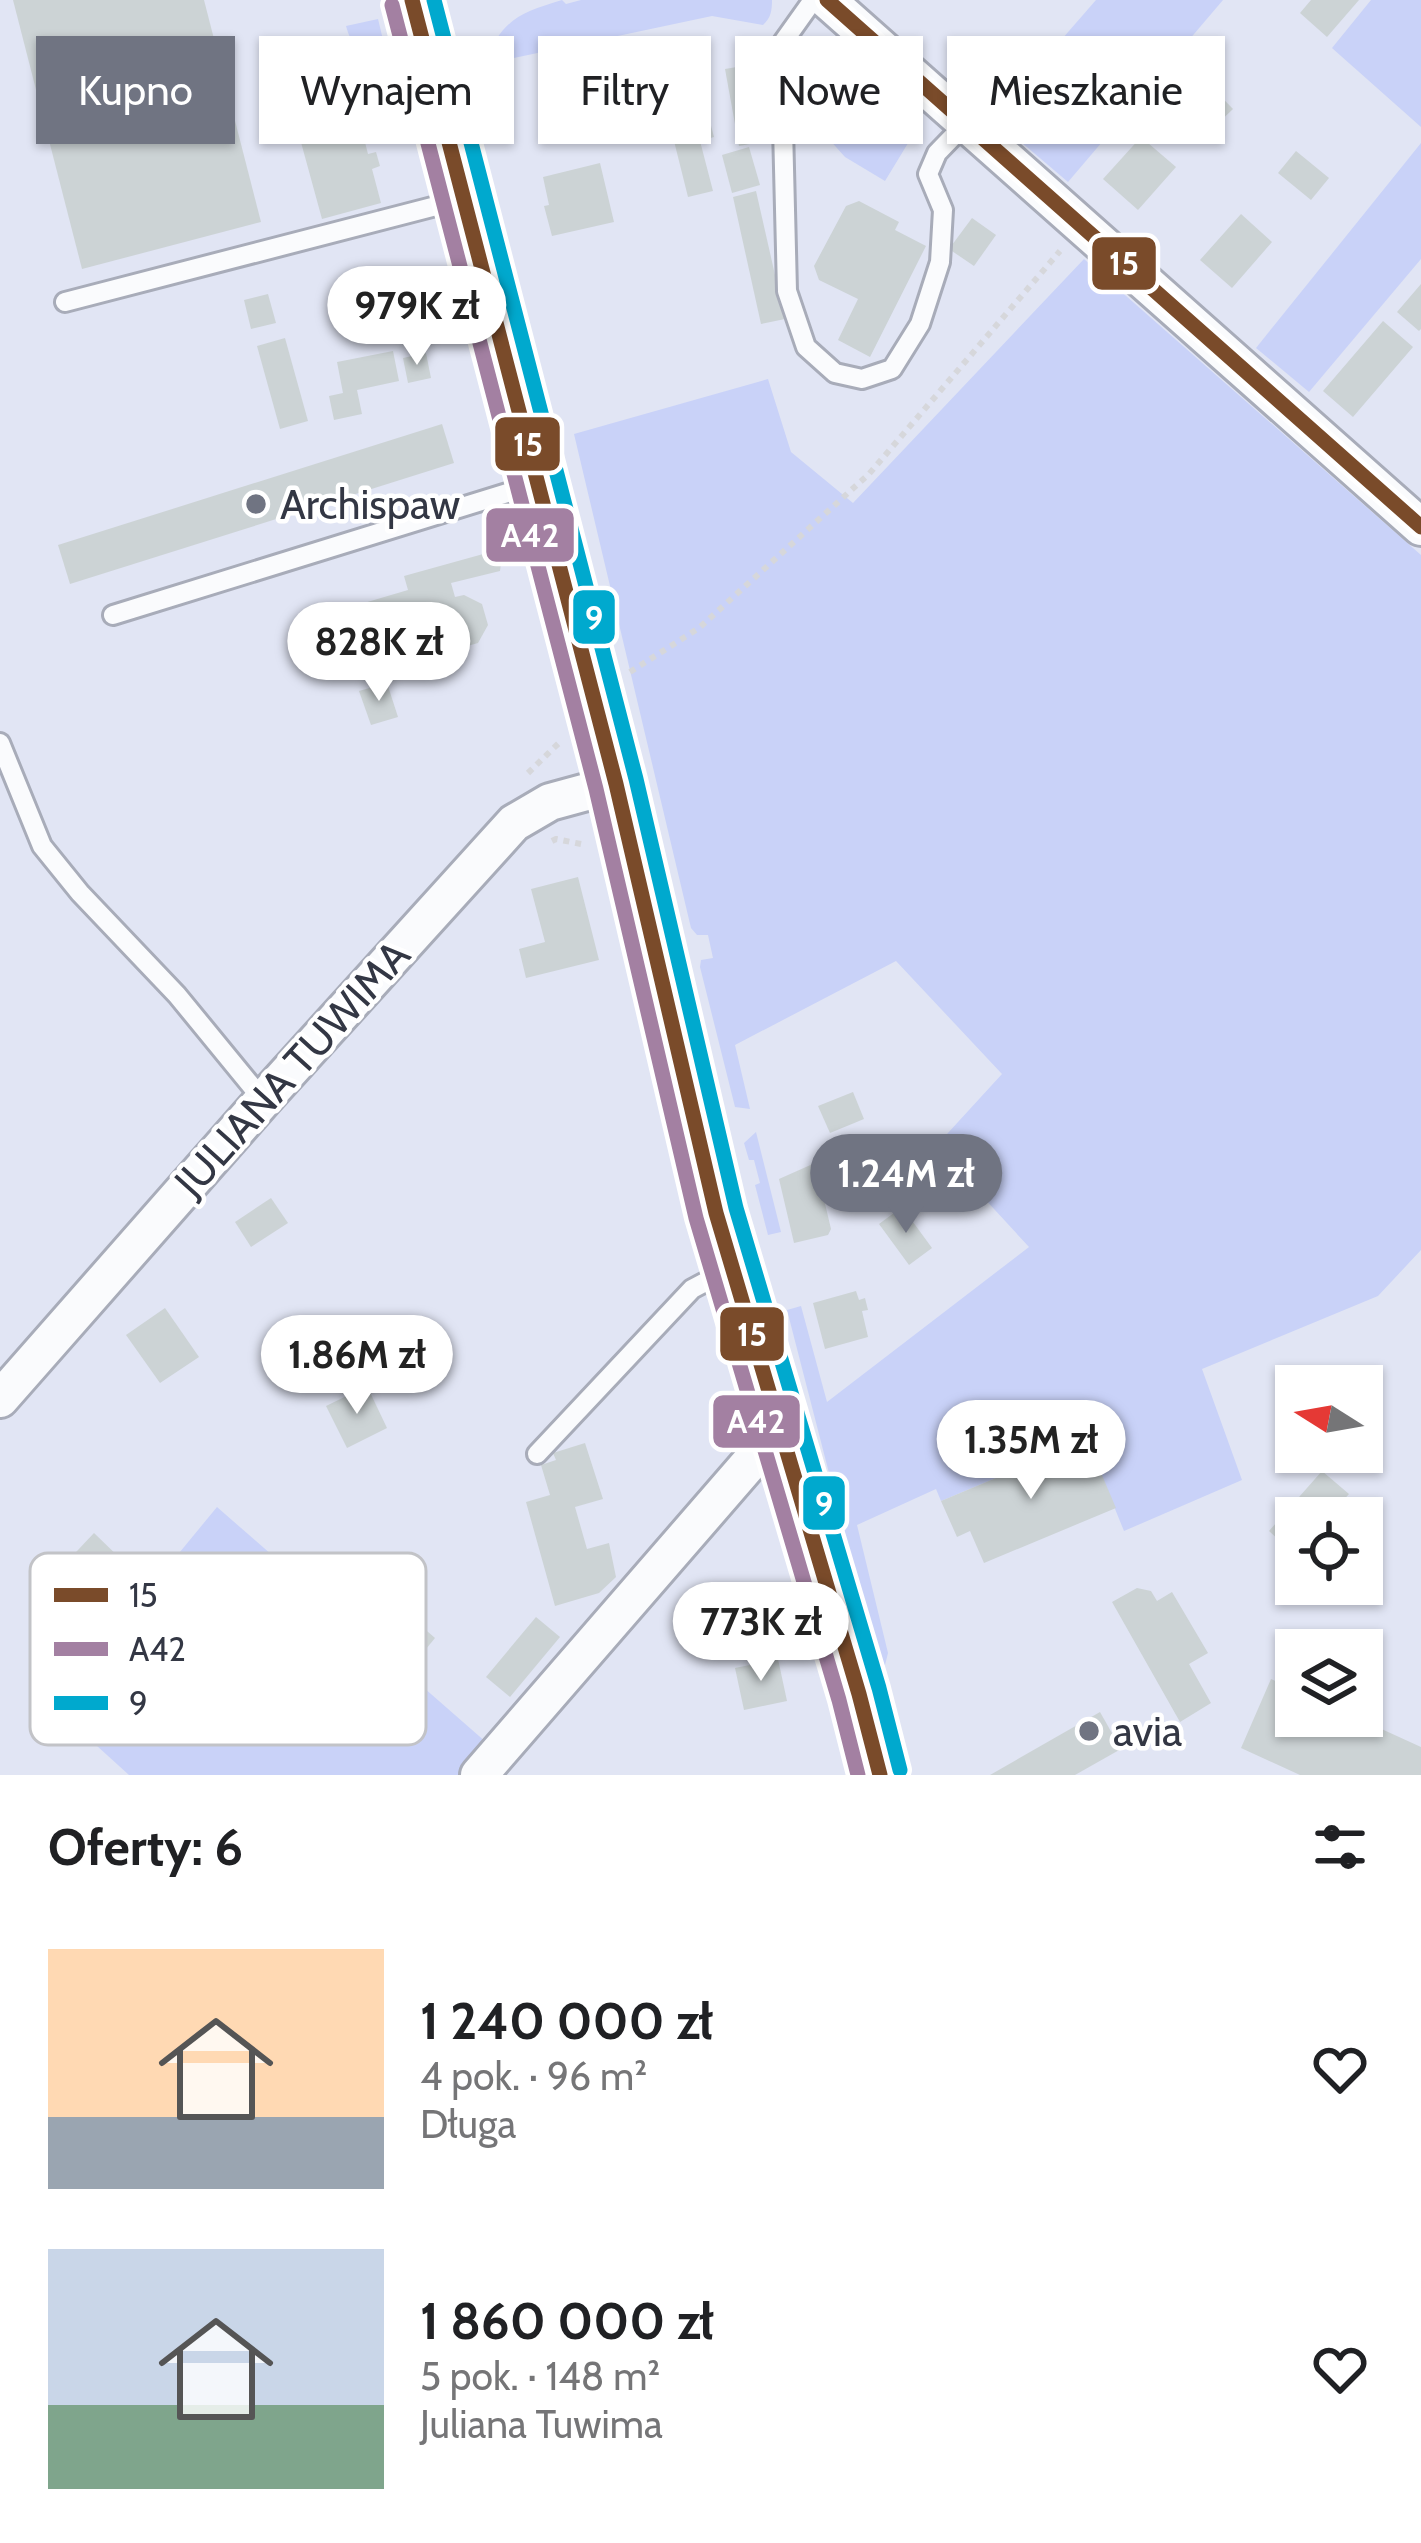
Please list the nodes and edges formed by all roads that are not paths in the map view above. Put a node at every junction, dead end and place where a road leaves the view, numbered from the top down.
1 (412, 0) edge
2 (814, 0) edge
3 (827, 0) edge
4 (947, 106) edge
5 (947, 143) edge
6 (990, 144) edge
7 (464, 203) junction
8 (65, 302) dead end
9 (537, 483) junction
10 (1421, 527) edge
11 (113, 615) dead end
12 (0, 743) edge
13 (616, 784) junction
14 (262, 1100) junction
15 (731, 1268) junction
16 (0, 1399) edge
17 (786, 1446) junction
18 (537, 1454) dead end
19 (478, 1775) edge
20 (880, 1775) edge

1 - 7 main road
2 - 5 lane
3 - 4 street
6 - 10 street
7 - 8 lane
7 - 9 main road
9 - 11 lane
9 - 13 main road
12 - 14 lane
13 - 14 street, JULIANA TUWIMA
13 - 15 main road
14 - 16 street, JULIANA TUWIMA
15 - 17 main road
15 - 18 lane
17 - 19 street
17 - 20 main road

